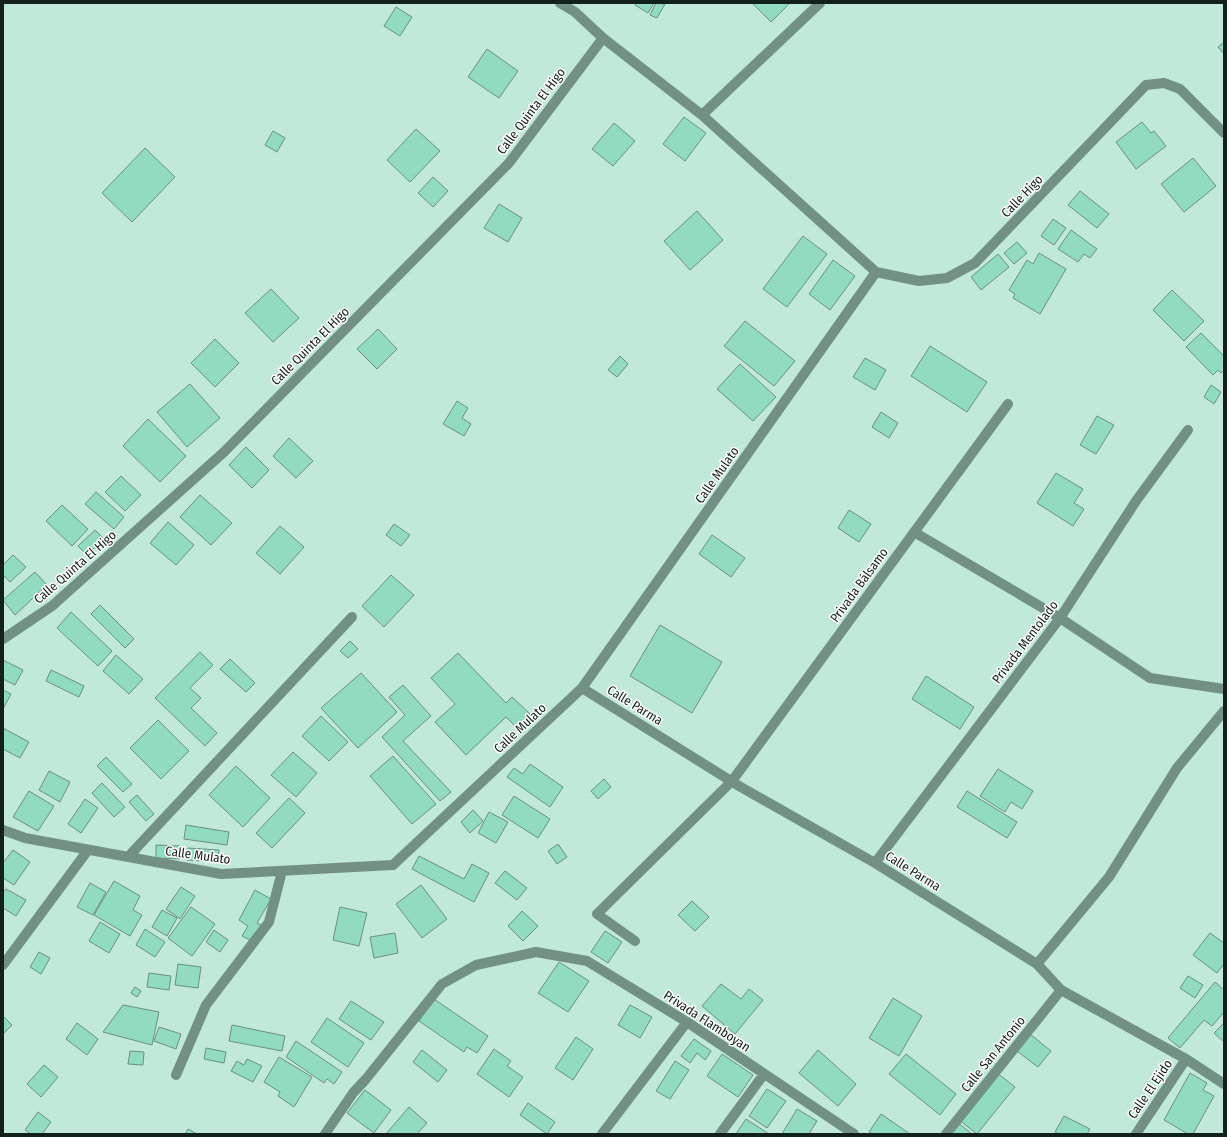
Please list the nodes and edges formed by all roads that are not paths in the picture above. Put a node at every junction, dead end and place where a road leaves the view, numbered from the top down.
1 (560, 3) edge
2 (820, 3) edge
3 (578, 8) edge
4 (603, 38) junction
5 (702, 115) junction
6 (1224, 133) edge
7 (876, 272) junction
8 (1008, 404) dead end
9 (1188, 430) dead end
10 (914, 532) junction
11 (352, 618) dead end
12 (1060, 618) junction
13 (3, 639) edge
14 (582, 688) junction
15 (1224, 689) edge
16 (1224, 711) edge
17 (732, 781) junction
18 (3, 830) edge
19 (88, 850) junction
20 (128, 857) junction
21 (875, 863) junction
22 (282, 871) junction
23 (635, 941) dead end
24 (1037, 964) junction
25 (3, 966) edge
26 (1061, 990) junction
27 (687, 1022) junction
28 (1186, 1059) junction
29 (764, 1074) junction
30 (176, 1075) dead end
31 (1224, 1084) edge
32 (325, 1134) edge
33 (602, 1134) edge
34 (720, 1134) edge
35 (854, 1134) edge
36 (946, 1134) edge
37 (1136, 1134) edge

1 - 3 street
2 - 5 street
3 - 4 street
4 - 5 street
4 - 13 street, Calle Quinta El Higo
5 - 7 street
6 - 7 street, Calle Higo
7 - 14 street, Calle Mulato
8 - 10 street, Privada Bálsamo
9 - 12 street, Privada Mentolado
10 - 12 street
10 - 17 street, Privada Bálsamo
11 - 20 street
12 - 15 street
12 - 21 street, Privada Mentolado
14 - 17 street, Calle Parma
14 - 22 street, Calle Mulato
16 - 24 street
17 - 21 street, Calle Parma
17 - 23 street, Privada Bálsamo
18 - 19 street, Calle Mulato
19 - 20 street, Calle Mulato
19 - 25 street
20 - 22 street, Calle Mulato
21 - 24 street, Calle Parma
22 - 30 street
24 - 26 street, Calle Parma
26 - 28 street, Calle Parma
26 - 36 street, Calle San Antonio
27 - 29 street, Privada Flamboyan
27 - 32 street, Privada Flamboyan
27 - 33 street
28 - 31 street, Calle Parma
28 - 37 street, Calle El Ejido
29 - 34 street
29 - 35 street, Privada Flamboyan

